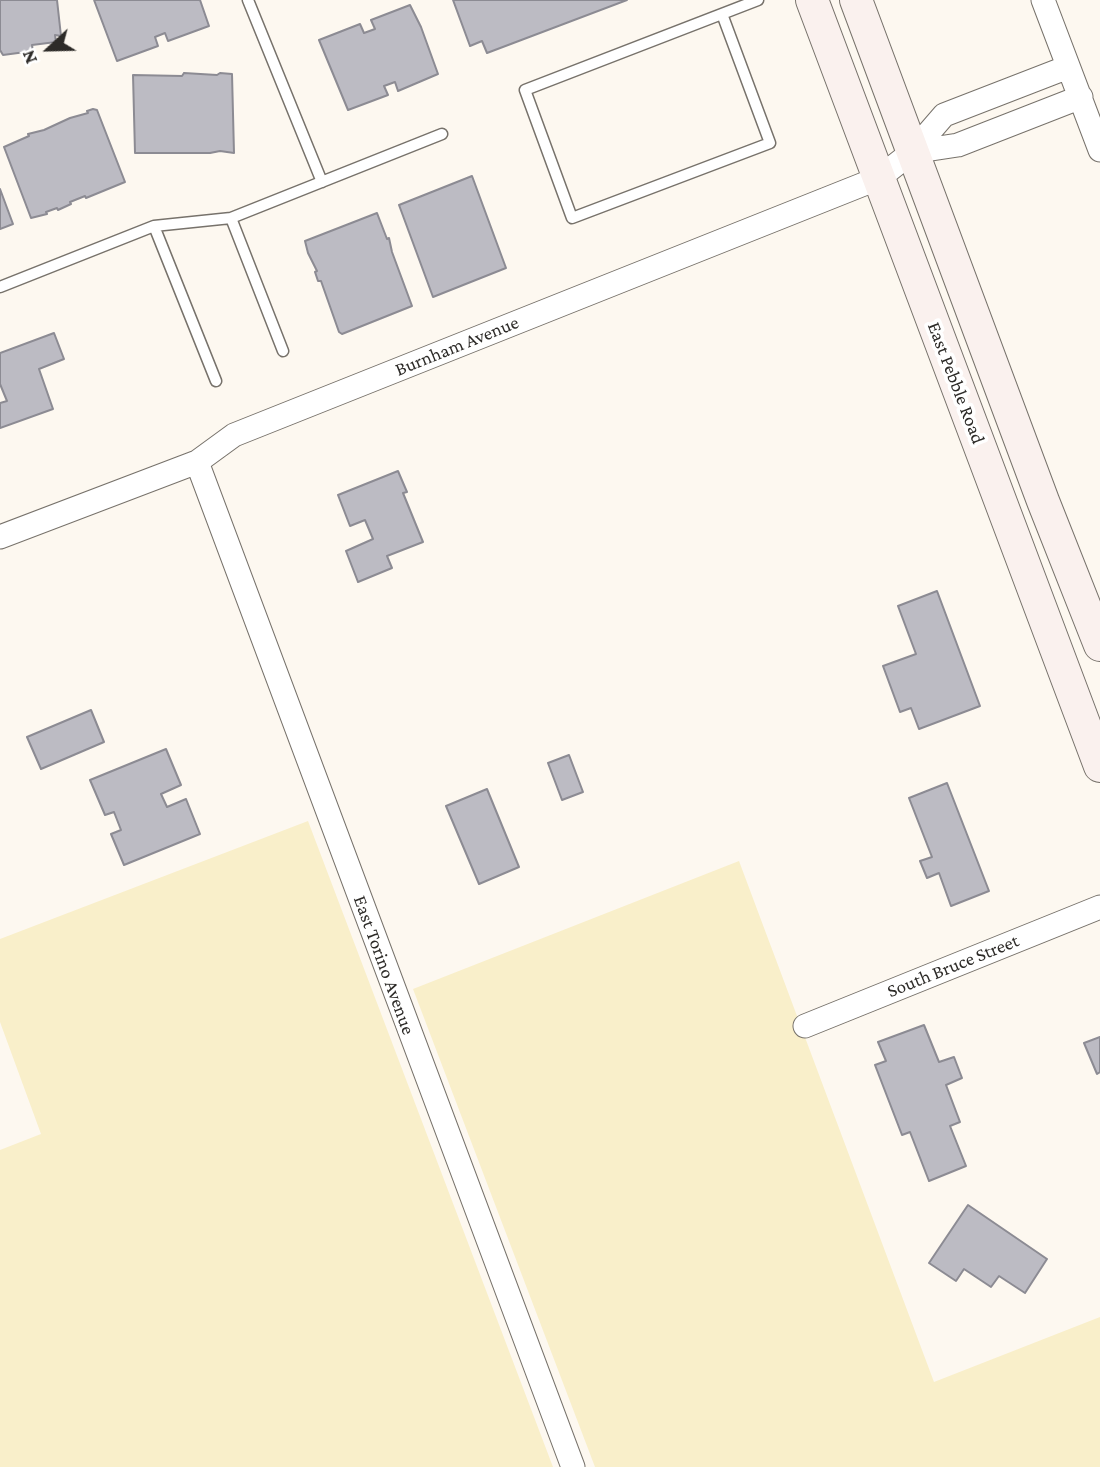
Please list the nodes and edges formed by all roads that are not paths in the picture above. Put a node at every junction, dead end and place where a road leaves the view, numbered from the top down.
1 (248, 0) edge
2 (758, 0) edge
3 (812, 0) edge
4 (856, 0) edge
5 (1043, 0) edge
6 (722, 14) junction
7 (1068, 67) junction
8 (1081, 97) junction
9 (442, 134) dead end
10 (1100, 150) edge
11 (912, 152) junction
12 (879, 178) junction
13 (322, 182) junction
14 (232, 218) junction
15 (154, 226) junction
16 (0, 287) edge
17 (283, 351) dead end
18 (216, 381) dead end
19 (198, 462) junction
20 (0, 537) edge
21 (1100, 645) edge
22 (1100, 766) edge
23 (1100, 908) edge
24 (805, 1026) dead end
25 (573, 1467) edge

1 - 13 lane
2 - 6 lane
3 - 12 main road, East Pebble Road
4 - 11 main road, East Pebble Road
5 - 7 street
6 - 6 lane
7 - 8 street
7 - 11 street, Burnham Avenue
8 - 10 street
8 - 11 street
9 - 13 lane
11 - 12 street, Burnham Avenue
11 - 21 main road, East Pebble Road
12 - 19 street, Burnham Avenue
12 - 22 main road, East Pebble Road
13 - 14 lane
14 - 15 lane
14 - 17 lane
15 - 16 lane
15 - 18 lane
19 - 20 street, Burnham Avenue
19 - 25 street, East Torino Avenue
23 - 24 street, South Bruce Street

